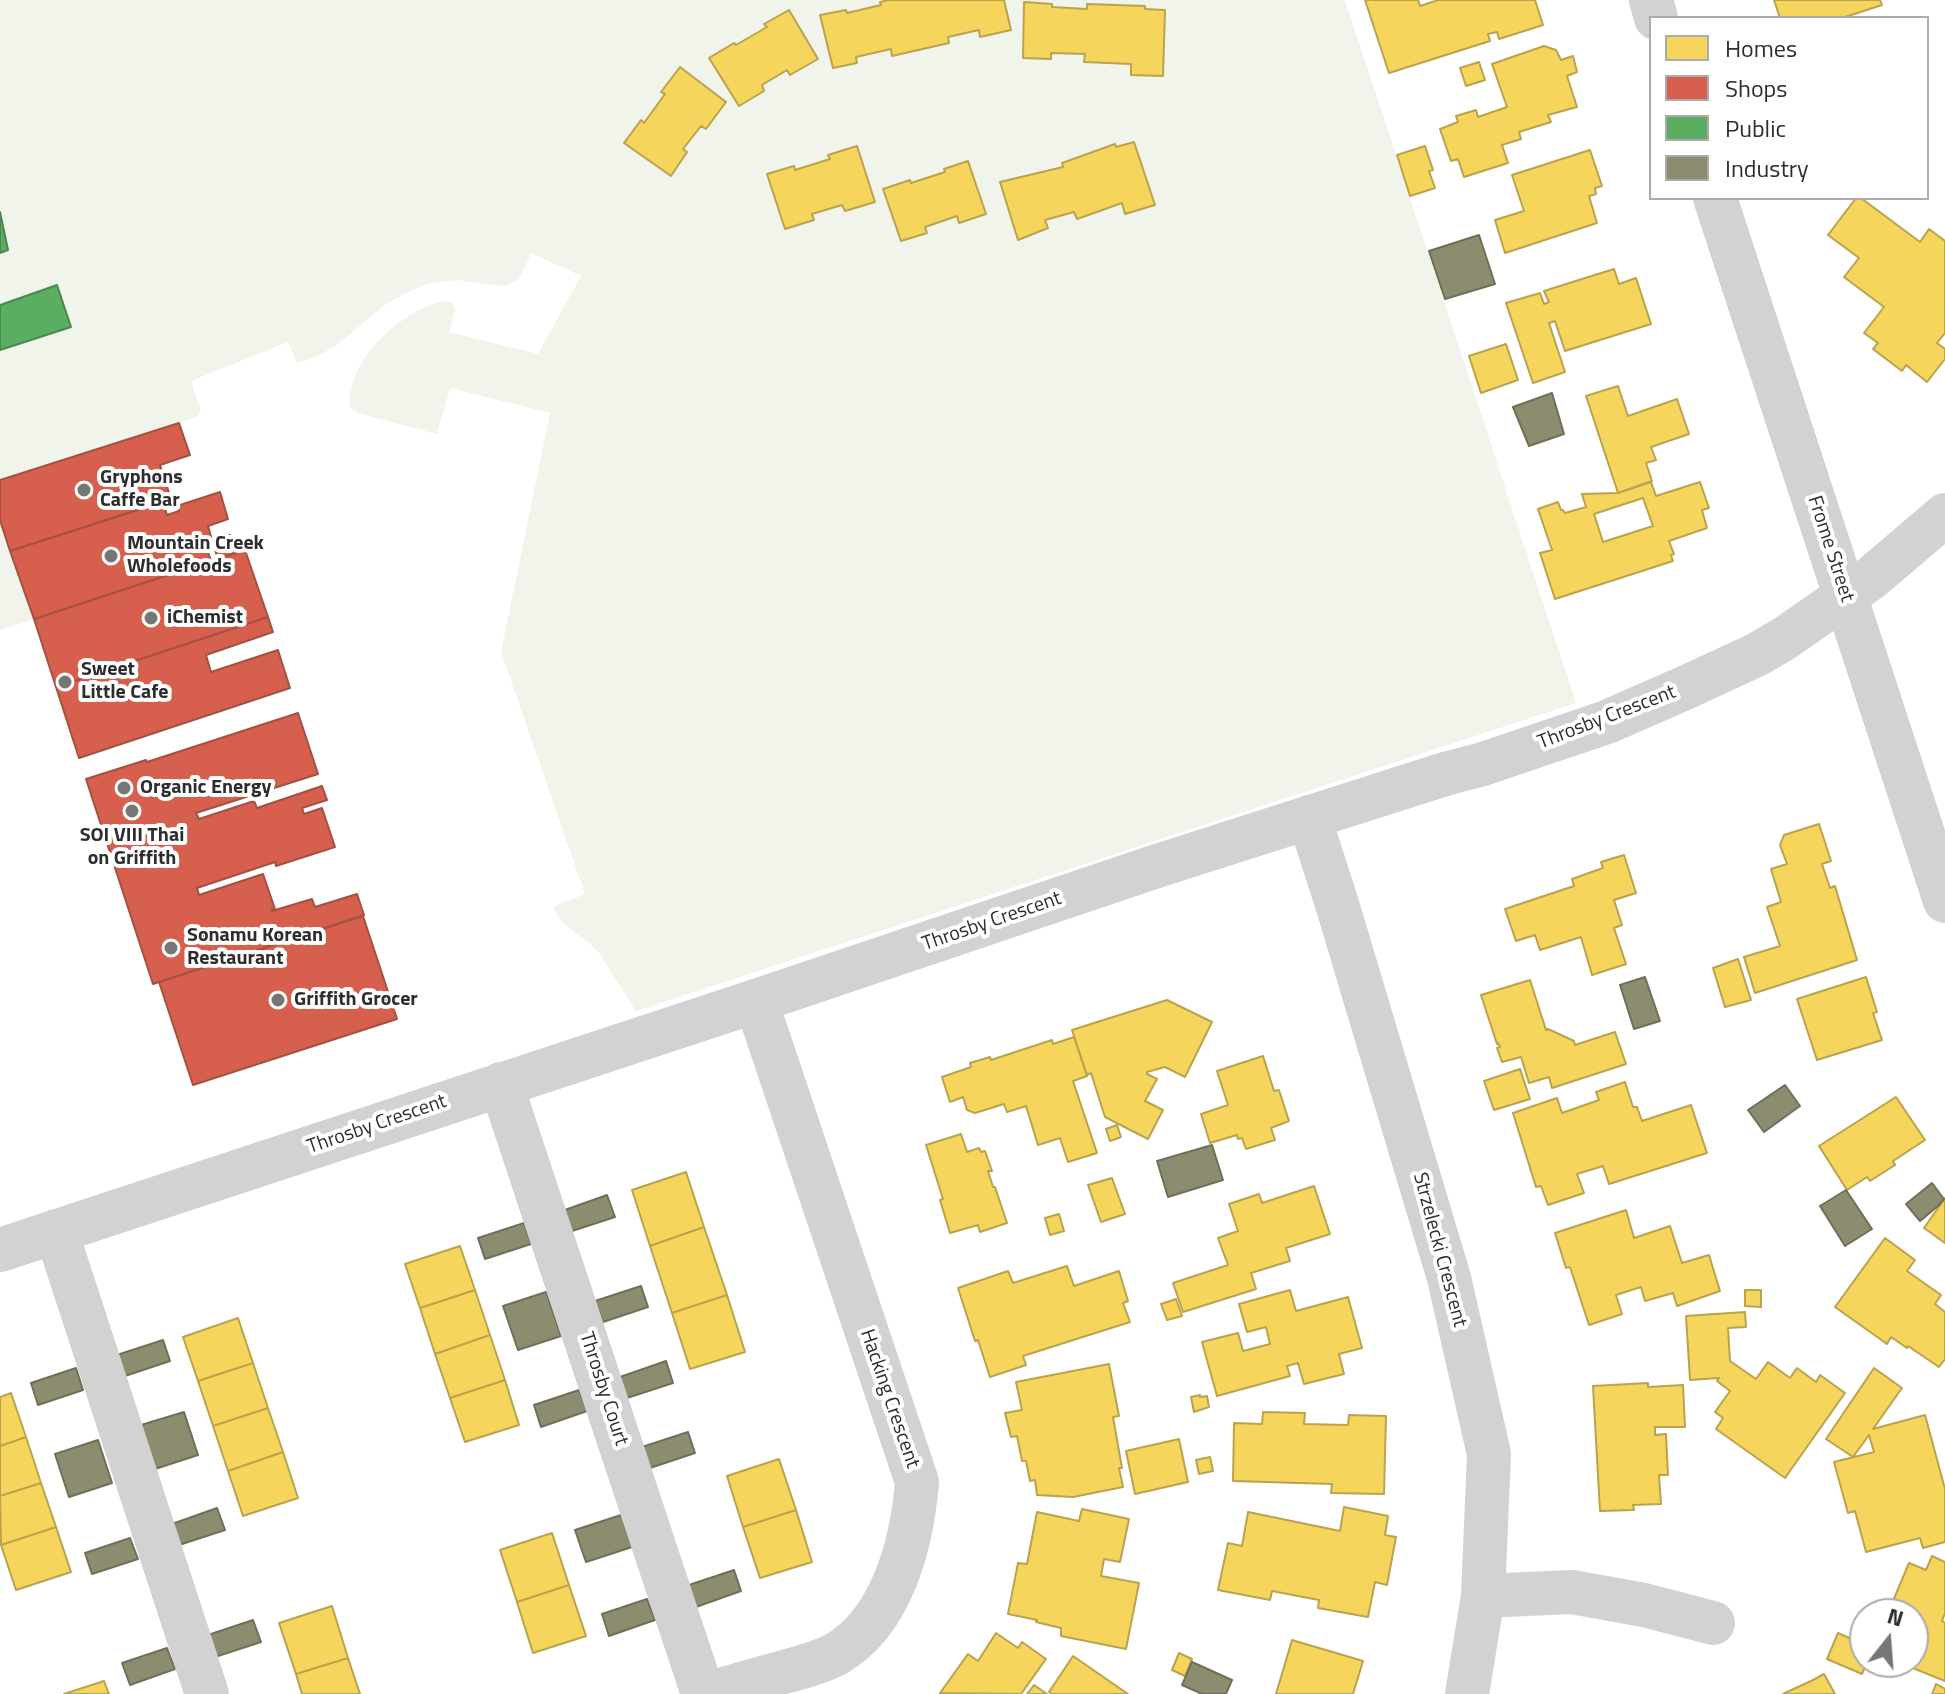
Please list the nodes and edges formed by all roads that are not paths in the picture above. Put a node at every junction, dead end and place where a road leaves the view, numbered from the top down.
1 (1716, 200) edge
2 (1945, 515) edge
3 (1845, 597) junction
4 (1309, 817) junction
5 (1945, 901) edge
6 (756, 1001) junction
7 (501, 1084) junction
8 (56, 1231) junction
9 (0, 1250) edge
10 (1483, 1596) junction
11 (1713, 1623) dead end
12 (207, 1694) edge
13 (705, 1694) edge
14 (1467, 1694) edge

1 - 3 street, Frome Street
2 - 3 street, Throsby Crescent
3 - 4 street, Throsby Crescent
3 - 5 street, Frome Street
4 - 6 street, Throsby Crescent
4 - 10 street, Strzelecki Crescent
6 - 7 street, Throsby Crescent
6 - 13 street, Hacking Crescent
7 - 8 street, Throsby Crescent
7 - 13 street, Throsby Court
8 - 9 street, Throsby Crescent
8 - 12 street
10 - 11 street
10 - 14 street, Strzelecki Crescent

